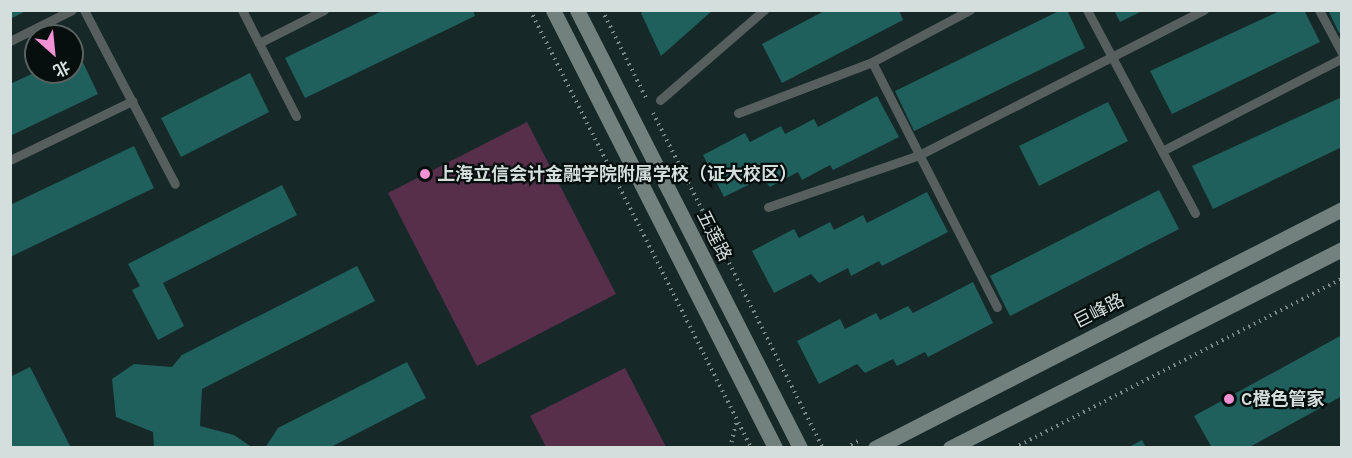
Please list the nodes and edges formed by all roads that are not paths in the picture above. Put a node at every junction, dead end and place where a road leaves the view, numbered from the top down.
1 (72, 10) edge
2 (84, 10) edge
3 (242, 10) edge
4 (324, 10) edge
5 (553, 10) edge
6 (577, 10) edge
7 (764, 10) edge
8 (970, 10) edge
9 (1087, 10) edge
10 (1204, 10) edge
11 (1319, 10) edge
12 (10, 41) edge
13 (259, 43) junction
14 (1341, 53) edge
15 (1112, 57) junction
16 (1341, 58) edge
17 (872, 62) junction
18 (660, 100) dead end
19 (132, 101) junction
20 (738, 113) dead end
21 (296, 116) dead end
22 (1162, 151) junction
23 (919, 155) junction
24 (10, 160) edge
25 (175, 184) dead end
26 (768, 207) dead end
27 (1341, 209) edge
28 (1195, 213) dead end
29 (1341, 249) edge
30 (997, 308) dead end
31 (775, 447) edge
32 (800, 447) edge
33 (875, 447) edge
34 (950, 447) edge

1 - 12 lane
2 - 19 lane
3 - 13 lane
4 - 13 lane
5 - 31 street
6 - 32 street, 五莲路
7 - 18 lane
8 - 17 lane
9 - 15 lane
10 - 15 lane
11 - 14 lane
13 - 21 lane
15 - 22 lane
15 - 23 lane
16 - 22 lane
17 - 20 lane
17 - 23 lane
19 - 24 lane
19 - 25 lane
22 - 28 lane
23 - 26 lane
23 - 30 lane
27 - 33 street, 巨峰路
29 - 34 street

